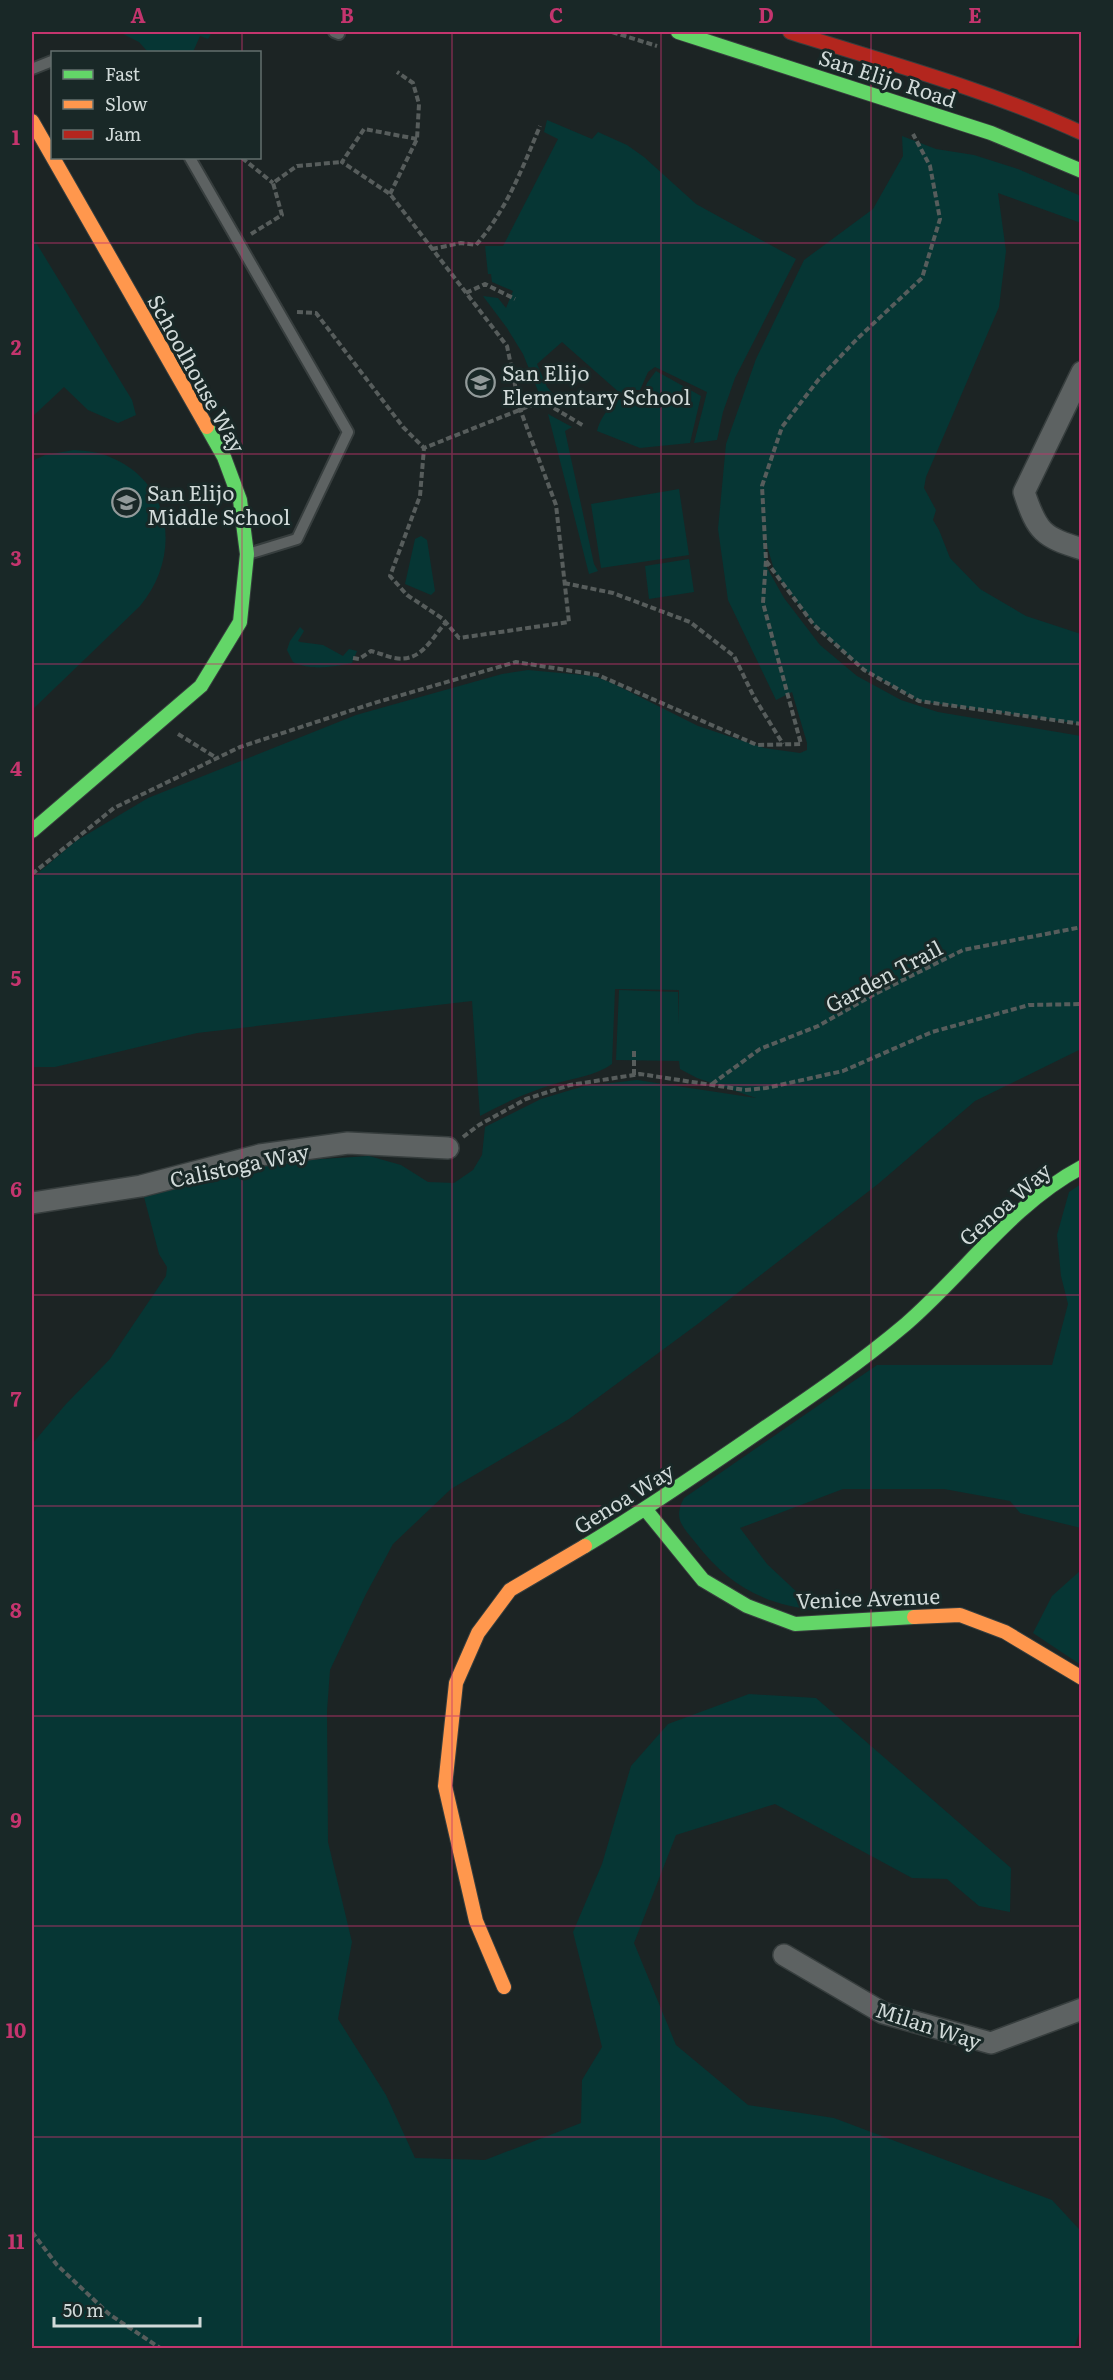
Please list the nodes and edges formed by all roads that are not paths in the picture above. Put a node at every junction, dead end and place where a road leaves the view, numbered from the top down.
1 (678, 32) edge
2 (790, 32) edge
3 (51, 61) edge
4 (32, 69) edge
5 (32, 121) edge
6 (1082, 133) edge
7 (51, 154) edge
8 (54, 159) edge
9 (191, 159) edge
10 (1082, 171) edge
11 (1082, 372) edge
12 (1082, 549) edge
13 (248, 554) junction
14 (32, 831) edge
15 (448, 1148) dead end
16 (1082, 1167) edge
17 (32, 1203) edge
18 (646, 1510) junction
19 (1082, 1678) edge
20 (784, 1955) dead end
21 (504, 1987) dead end
22 (1082, 2009) edge

1 - 10 street, San Elijo Road
2 - 6 street, San Elijo Road
3 - 4 lane
5 - 7 street, Schoolhouse Way
8 - 13 street, Schoolhouse Way
9 - 13 lane
11 - 12 street
13 - 14 street, Schoolhouse Way
15 - 17 street, Calistoga Way
16 - 18 street, Genoa Way
18 - 19 street, Venice Avenue
18 - 21 street, Genoa Way
20 - 22 street, Milan Way

